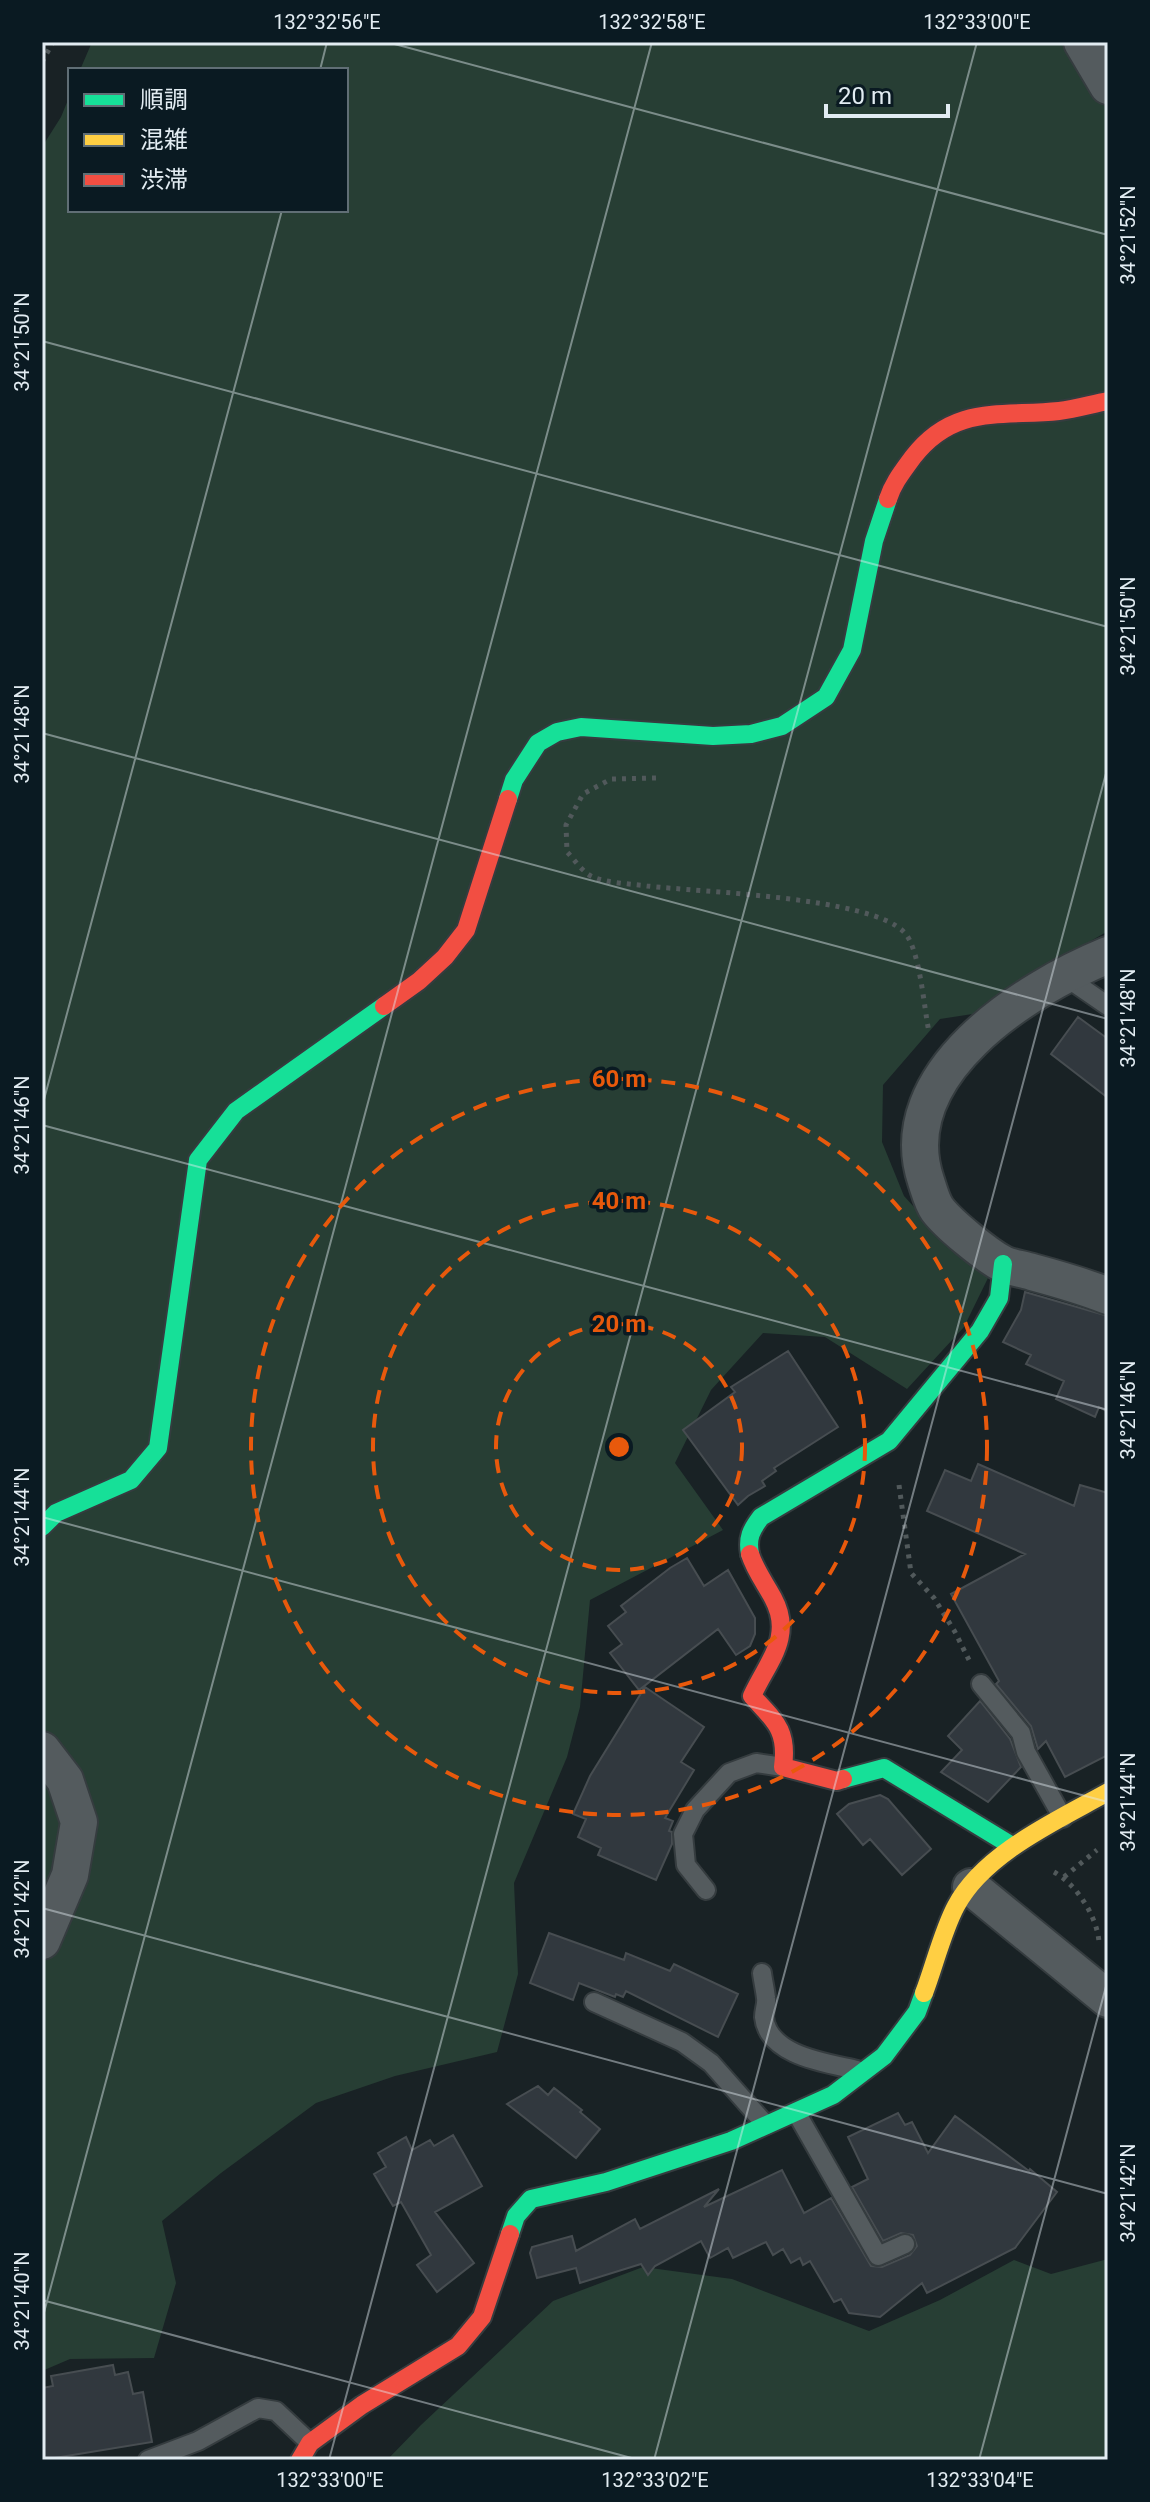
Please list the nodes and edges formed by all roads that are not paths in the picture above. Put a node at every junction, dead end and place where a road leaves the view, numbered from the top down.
1 (1082, 42) edge
2 (1108, 86) edge
3 (1108, 401) edge
4 (1108, 955) edge
5 (1063, 975) junction
6 (1108, 1006) edge
7 (1003, 1264) junction
8 (1108, 1296) edge
9 (42, 1527) edge
10 (981, 1684) road end
11 (42, 1750) edge
12 (783, 1767) junction
13 (1108, 1792) edge
14 (1063, 1818) junction
15 (1012, 1846) junction
16 (971, 1887) junction
17 (706, 1890) dead end
18 (42, 1941) edge
19 (762, 1973) dead end
20 (1105, 1997) edge
21 (594, 2002) dead end
22 (864, 2072) junction
23 (796, 2112) junction
24 (766, 2125) junction
25 (905, 2244) dead end
26 (310, 2443) junction
27 (148, 2460) edge
28 (300, 2460) edge

1 - 2 street
3 - 9 street
4 - 5 street
5 - 6 lane
5 - 7 street
7 - 8 street
7 - 12 street
10 - 14 lane
11 - 18 street
12 - 15 street
12 - 17 lane
13 - 14 street
14 - 15 street
15 - 16 street
16 - 20 street
16 - 22 street
19 - 22 lane
21 - 24 lane
22 - 23 street
23 - 24 street
23 - 25 lane
24 - 26 street
26 - 27 lane
26 - 28 street

